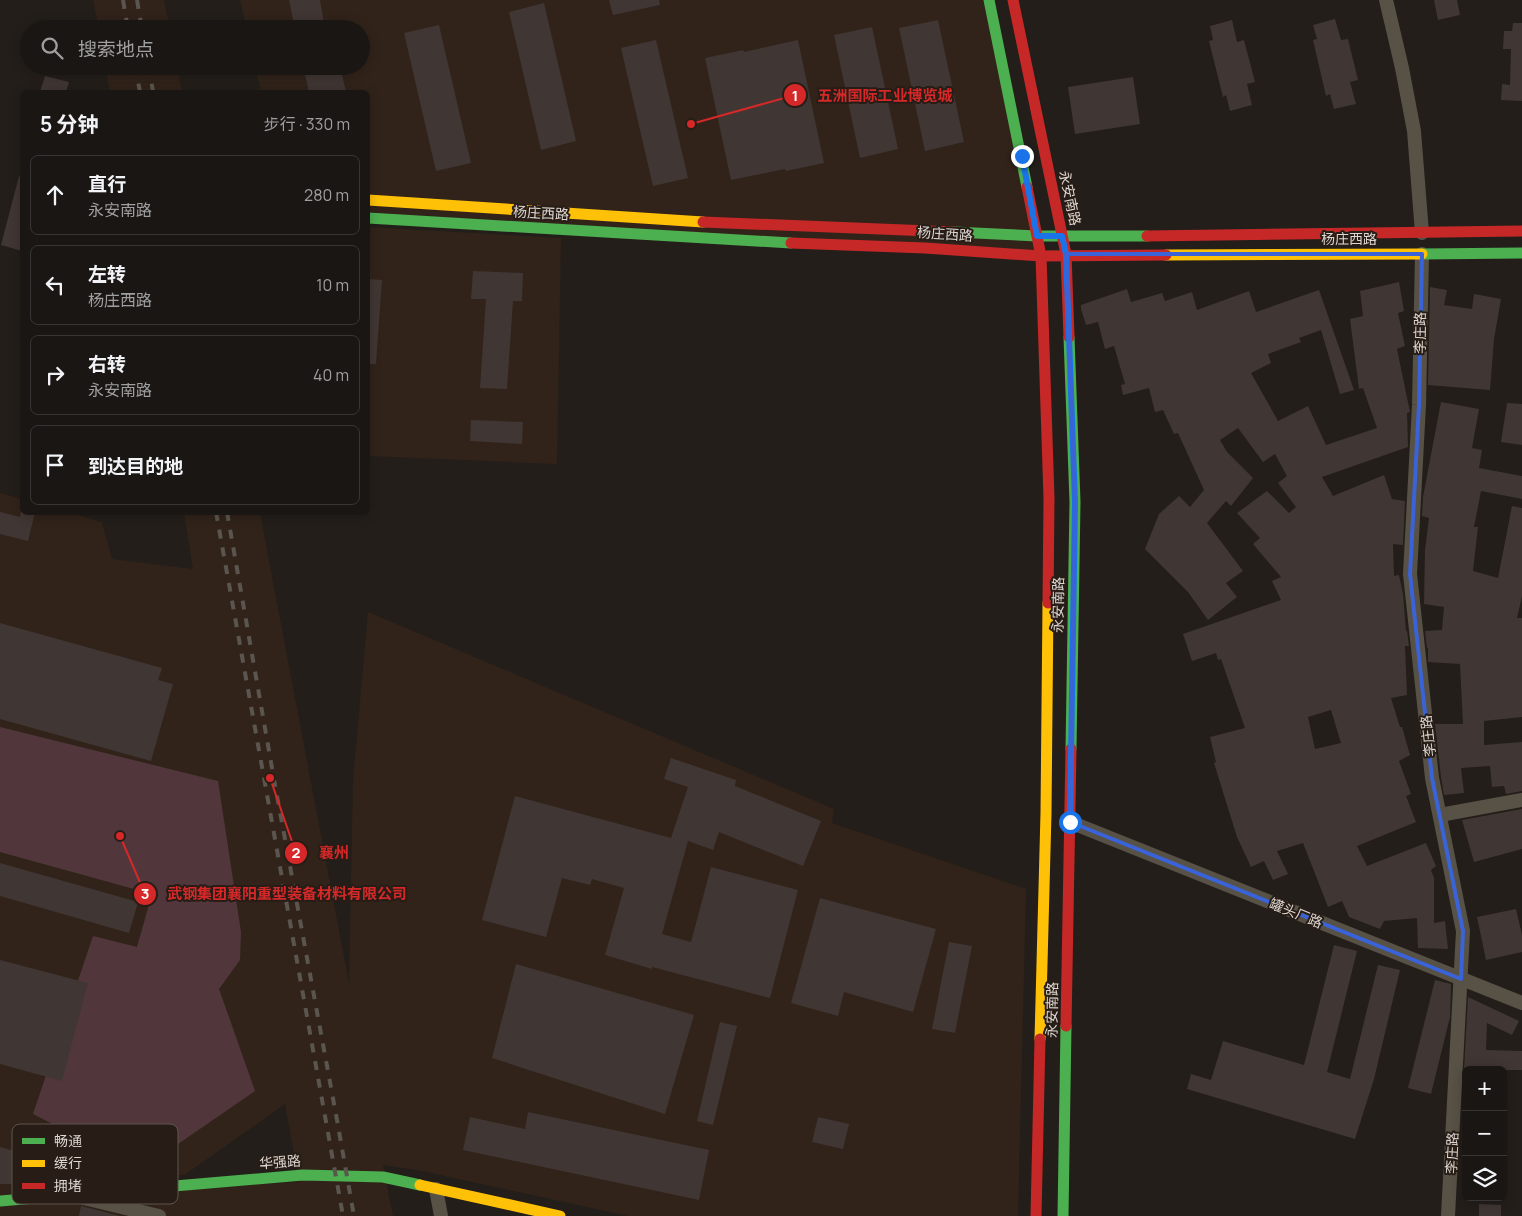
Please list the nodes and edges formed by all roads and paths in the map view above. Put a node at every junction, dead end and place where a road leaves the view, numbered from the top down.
1 (989, 0) edge
2 (1013, 0) edge
3 (1386, 0) edge
4 (370, 200) edge
5 (370, 218) edge
6 (1522, 231) edge
7 (1422, 233) junction
8 (1037, 236) junction
9 (1062, 236) junction
10 (1522, 253) edge
11 (1066, 254) junction
12 (1422, 254) junction
13 (1041, 256) junction
14 (1522, 800) edge
15 (1440, 815) junction
16 (1070, 822) junction
17 (1461, 979) junction
18 (1522, 1003) edge
19 (178, 1186) edge
20 (436, 1188) junction
21 (109, 1204) edge
22 (159, 1216) edge
23 (441, 1216) edge
24 (560, 1216) edge
25 (1036, 1216) edge
26 (1063, 1216) edge
27 (1448, 1216) edge

1 - 8 street, 永安南路
2 - 9 street, 永安南路
3 - 7 street
4 - 8 street, 杨庄西路
5 - 13 street, 杨庄西路
6 - 7 street, 杨庄西路
7 - 9 street, 杨庄西路
8 - 9 street, 杨庄西路
8 - 13 street, 永安南路
9 - 11 street, 永安南路
10 - 12 street, 杨庄西路
11 - 12 street, 杨庄西路
11 - 13 street, 杨庄西路
11 - 16 street, 永安南路
12 - 15 street, 李庄路
13 - 25 street, 永安南路
14 - 15 street
15 - 17 street, 李庄路
16 - 17 street, 罐头厂路
16 - 26 street, 永安南路
17 - 18 street, 罐头厂路
17 - 27 street, 李庄路
19 - 20 street, 华强路
20 - 23 street
20 - 24 street, 华强路
21 - 22 street

